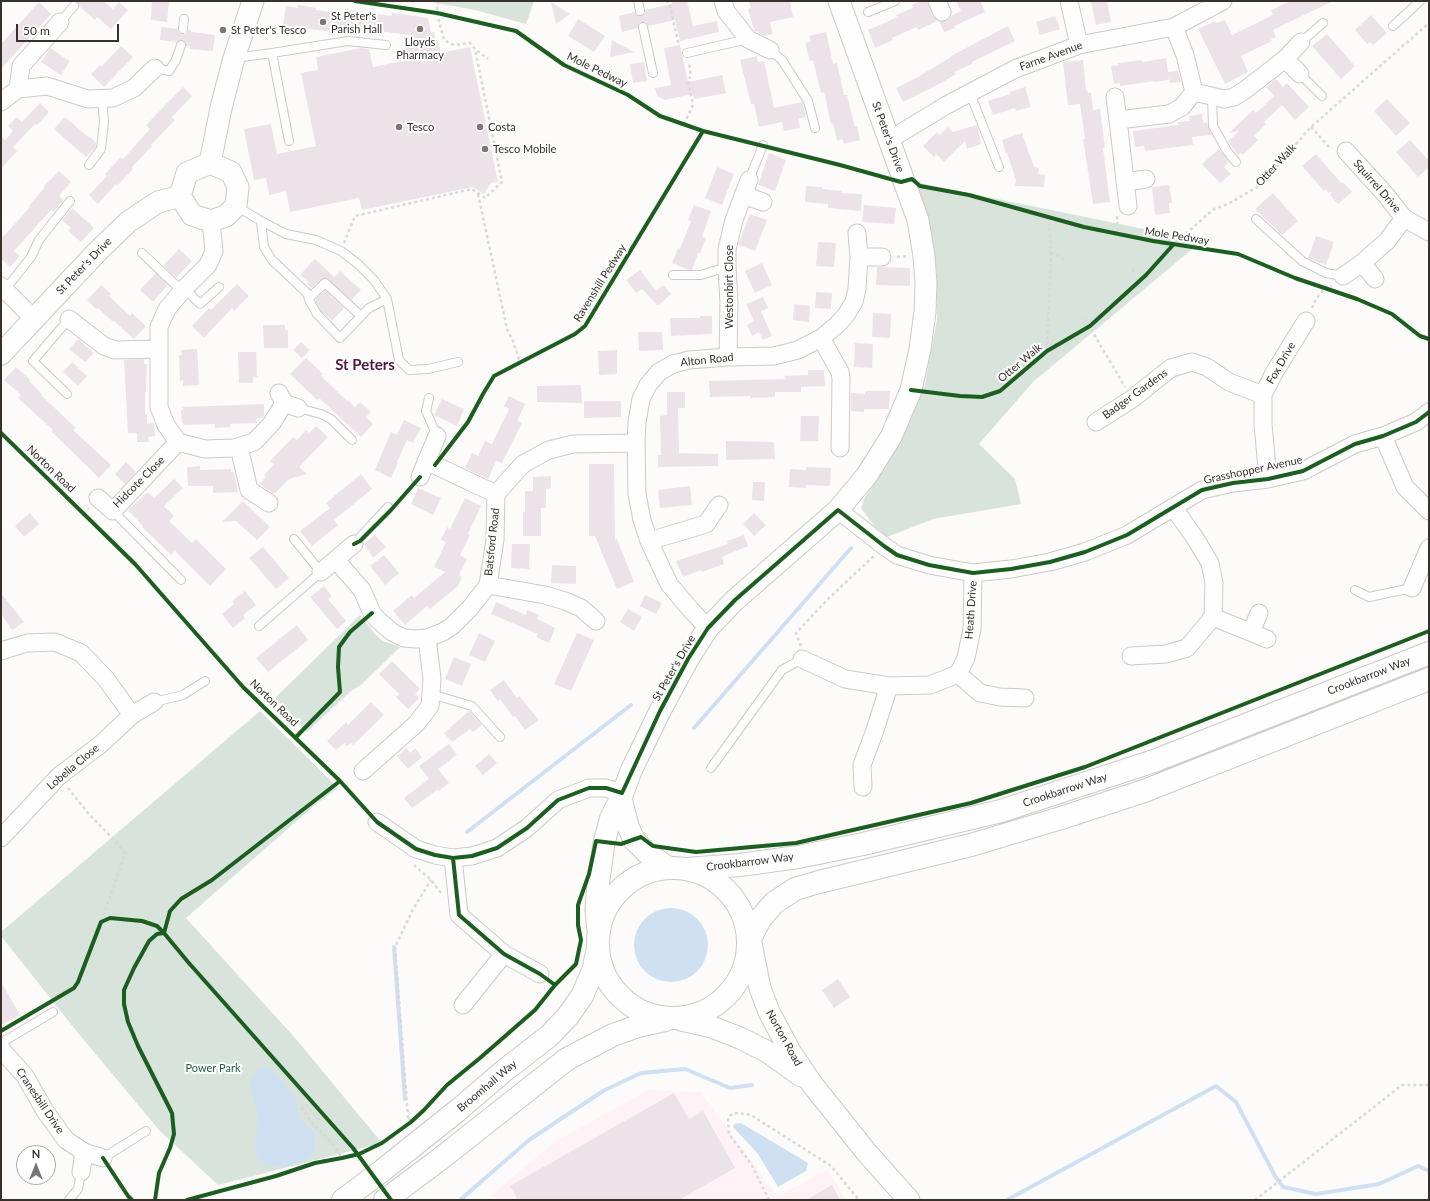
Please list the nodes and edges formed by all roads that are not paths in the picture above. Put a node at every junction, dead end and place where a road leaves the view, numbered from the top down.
1 (254, 1) edge
2 (638, 1) edge
3 (723, 1) edge
4 (840, 1) edge
5 (895, 1) edge
6 (1069, 1) edge
7 (1223, 1) edge
8 (1420, 1) edge
9 (74, 6) dead end
10 (640, 11) dead end
11 (868, 12) dead end
12 (184, 19) dead end
13 (60, 22) joint
14 (1323, 23) dead end
15 (1393, 26) dead end
16 (643, 27) dead end
17 (1174, 27) junction
18 (183, 29) dead end
19 (748, 39) junction
20 (1301, 42) joint
21 (386, 45) dead end
22 (1079, 45) junction
23 (181, 46) dead end
24 (770, 50) joint
25 (272, 53) junction
26 (687, 53) dead end
27 (234, 58) junction
28 (1285, 59) junction
29 (155, 68) joint
30 (653, 74) dead end
31 (1300, 74) joint
32 (18, 89) junction
33 (1194, 92) junction
34 (970, 93) junction
35 (1322, 96) dead end
36 (1115, 97) dead end
37 (1212, 97) junction
38 (102, 98) junction
39 (1, 102) edge
40 (1118, 120) junction
41 (814, 128) dead end
42 (889, 140) junction
43 (289, 141) dead end
44 (763, 145) dead end
45 (1346, 151) road end
46 (1236, 162) dead end
47 (210, 163) junction
48 (89, 165) dead end
49 (999, 167) dead end
50 (1146, 179) dead end
51 (1125, 182) junction
52 (746, 188) junction
53 (180, 196) junction
54 (70, 201) dead end
55 (763, 202) dead end
56 (236, 206) junction
57 (1128, 206) dead end
58 (1404, 218) junction
59 (1256, 219) dead end
60 (211, 221) junction
61 (261, 221) junction
62 (1429, 232) edge
63 (857, 233) dead end
64 (142, 253) dead end
65 (859, 257) junction
66 (882, 257) dead end
67 (1362, 263) junction
68 (727, 267) junction
69 (673, 275) dead end
70 (1343, 276) joint
71 (1375, 279) dead end
72 (219, 287) dead end
73 (3, 288) edge
74 (183, 290) junction
75 (309, 298) junction
76 (387, 299) junction
77 (361, 316) junction
78 (33, 318) junction
79 (68, 319) joint
80 (1306, 321) road end
81 (821, 338) junction
82 (159, 349) junction
83 (1, 354) edge
84 (728, 357) junction
85 (458, 362) dead end
86 (67, 394) dead end
87 (1264, 395) junction
88 (429, 398) dead end
89 (287, 401) joint
90 (1429, 412) edge
91 (1096, 422) dead end
92 (437, 436) joint
93 (1383, 436) junction
94 (352, 440) dead end
95 (178, 442) junction
96 (636, 444) junction
97 (239, 447) junction
98 (838, 448) dead end
99 (426, 461) junction
100 (420, 476) dead end
101 (1268, 479) junction
102 (496, 494) junction
103 (98, 498) dead end
104 (269, 503) dead end
105 (719, 505) dead end
106 (388, 507) dead end
107 (1173, 507) junction
108 (838, 510) junction
109 (113, 511) junction
110 (1429, 511) edge
111 (294, 539) dead end
112 (649, 540) junction
113 (354, 544) joint
114 (1429, 548) edge
115 (336, 560) junction
116 (321, 572) junction
117 (973, 573) junction
118 (181, 580) dead end
119 (488, 585) junction
120 (1412, 588) joint
121 (1355, 590) dead end
122 (1259, 613) dead end
123 (1213, 617) junction
124 (596, 621) dead end
125 (259, 626) dead end
126 (708, 628) junction
127 (1251, 632) junction
128 (427, 638) junction
129 (1267, 639) dead end
130 (1, 651) edge
131 (1429, 653) edge
132 (1131, 656) dead end
133 (802, 659) joint
134 (958, 674) junction
135 (1429, 679) edge
136 (205, 680) dead end
137 (889, 686) junction
138 (431, 694) junction
139 (1024, 698) dead end
140 (154, 702) joint
141 (132, 715) junction
142 (500, 738) dead end
143 (711, 768) dead end
144 (364, 771) dead end
145 (863, 787) dead end
146 (622, 796) junction
147 (378, 822) dead end
148 (1, 838) edge
149 (452, 858) junction
150 (677, 868) junction
151 (598, 939) junction
152 (751, 940) junction
153 (504, 954) junction
154 (540, 974) dead end
155 (463, 1005) dead end
156 (53, 1012) dead end
157 (673, 1020) junction
158 (1, 1048) edge
159 (812, 1084) junction
160 (146, 1131) dead end
161 (84, 1152) junction
162 (103, 1158) joint
163 (80, 1172) joint
164 (69, 1200) edge
165 (343, 1200) edge
166 (385, 1200) edge
167 (909, 1200) edge

1 - 27 street
2 - 10 lane
3 - 19 street
4 - 42 street, St Peter's Drive
5 - 11 lane
6 - 22 street
7 - 17 street, Farne Avenue
8 - 15 lane
9 - 13 lane
12 - 18 lane
13 - 32 street
14 - 20 lane
16 - 30 lane
17 - 22 street, Farne Avenue
17 - 33 street
19 - 24 street
19 - 26 lane
20 - 28 street
21 - 25 lane
22 - 34 street, Farne Avenue
23 - 29 lane
24 - 41 lane
25 - 27 lane
25 - 43 lane
27 - 47 street
28 - 31 street
28 - 37 street
29 - 38 street
31 - 35 lane
32 - 38 street
32 - 39 street
33 - 37 street
33 - 40 street
34 - 42 street, Farne Avenue
34 - 49 lane
36 - 40 street
37 - 46 lane
38 - 48 lane
40 - 51 street
42 - 108 street, St Peter's Drive
44 - 52 lane
45 - 58 street, Squirrel Drive
47 - 53 street
47 - 56 street
50 - 51 street
51 - 57 street
52 - 55 street
52 - 68 street, Westonbirt Close
53 - 60 street
53 - 78 street, St Peter's Drive
54 - 73 lane
56 - 60 street
56 - 61 lane
58 - 62 street, Squirrel Drive
58 - 67 street
59 - 70 lane
60 - 74 street
61 - 75 lane
61 - 76 lane
63 - 65 street, Alton Road
64 - 74 lane
65 - 66 street
65 - 81 street, Alton Road
67 - 70 street
67 - 71 street
68 - 69 lane
68 - 84 street, Westonbirt Close
72 - 74 lane
73 - 78 street
74 - 82 street
75 - 77 lane
75 - 77 lane
76 - 77 lane
76 - 85 lane
78 - 83 street, St Peter's Drive
79 - 82 street
79 - 86 lane
80 - 87 street, Fox Drive
81 - 84 street, Alton Road
81 - 98 street
82 - 95 street
84 - 96 street, Alton Road
87 - 91 street, Badger Gardens
87 - 101 street, Fox Drive
88 - 92 lane
89 - 94 lane
89 - 97 street
90 - 93 street, Grasshopper Avenue
92 - 99 street
93 - 101 street, Grasshopper Avenue
93 - 110 street
95 - 97 street
95 - 109 street, Hidcote Close
96 - 102 street, Batsford Road
96 - 112 street, Alton Road
97 - 104 street
99 - 100 street
99 - 102 street
101 - 107 street, Grasshopper Avenue
102 - 119 street, Batsford Road
103 - 109 street, Hidcote Close
105 - 112 street
106 - 113 lane
107 - 117 street, Grasshopper Avenue
107 - 123 street
108 - 117 street, Grasshopper Avenue
108 - 126 street, St Peter's Drive
109 - 118 lane
111 - 116 lane
112 - 126 street, Alton Road
113 - 115 street
114 - 120 street
115 - 116 street
115 - 128 street, Batsford Road
116 - 125 lane
117 - 134 street, Heath Drive
119 - 124 street
119 - 128 street, Batsford Road
120 - 121 lane
122 - 127 street
123 - 127 street
123 - 132 street
126 - 146 street, St Peter's Drive
127 - 129 street
128 - 138 street
130 - 141 street
131 - 150 highway, Crookbarrow Way
133 - 137 street
133 - 143 lane
134 - 137 street
134 - 139 street
135 - 152 highway
136 - 140 lane
137 - 145 street
138 - 142 lane
138 - 144 street
140 - 141 street, Lobelia Close
141 - 148 street, Lobelia Close
146 - 149 street
146 - 150 street
146 - 151 street, St Peter's Drive
147 - 149 street
149 - 153 street
150 - 151 highway, Crookbarrow Way
150 - 152 highway
151 - 157 highway
151 - 165 highway, Broomhall Way
152 - 157 highway
152 - 159 street, Norton Road
153 - 154 street
153 - 155 street
156 - 158 lane
157 - 159 street, Norton Road
157 - 166 highway
158 - 161 street, Cranesbill Drive
159 - 167 street, Norton Road
160 - 162 lane
161 - 162 street, Cranesbill Drive
161 - 163 street
163 - 164 lane

